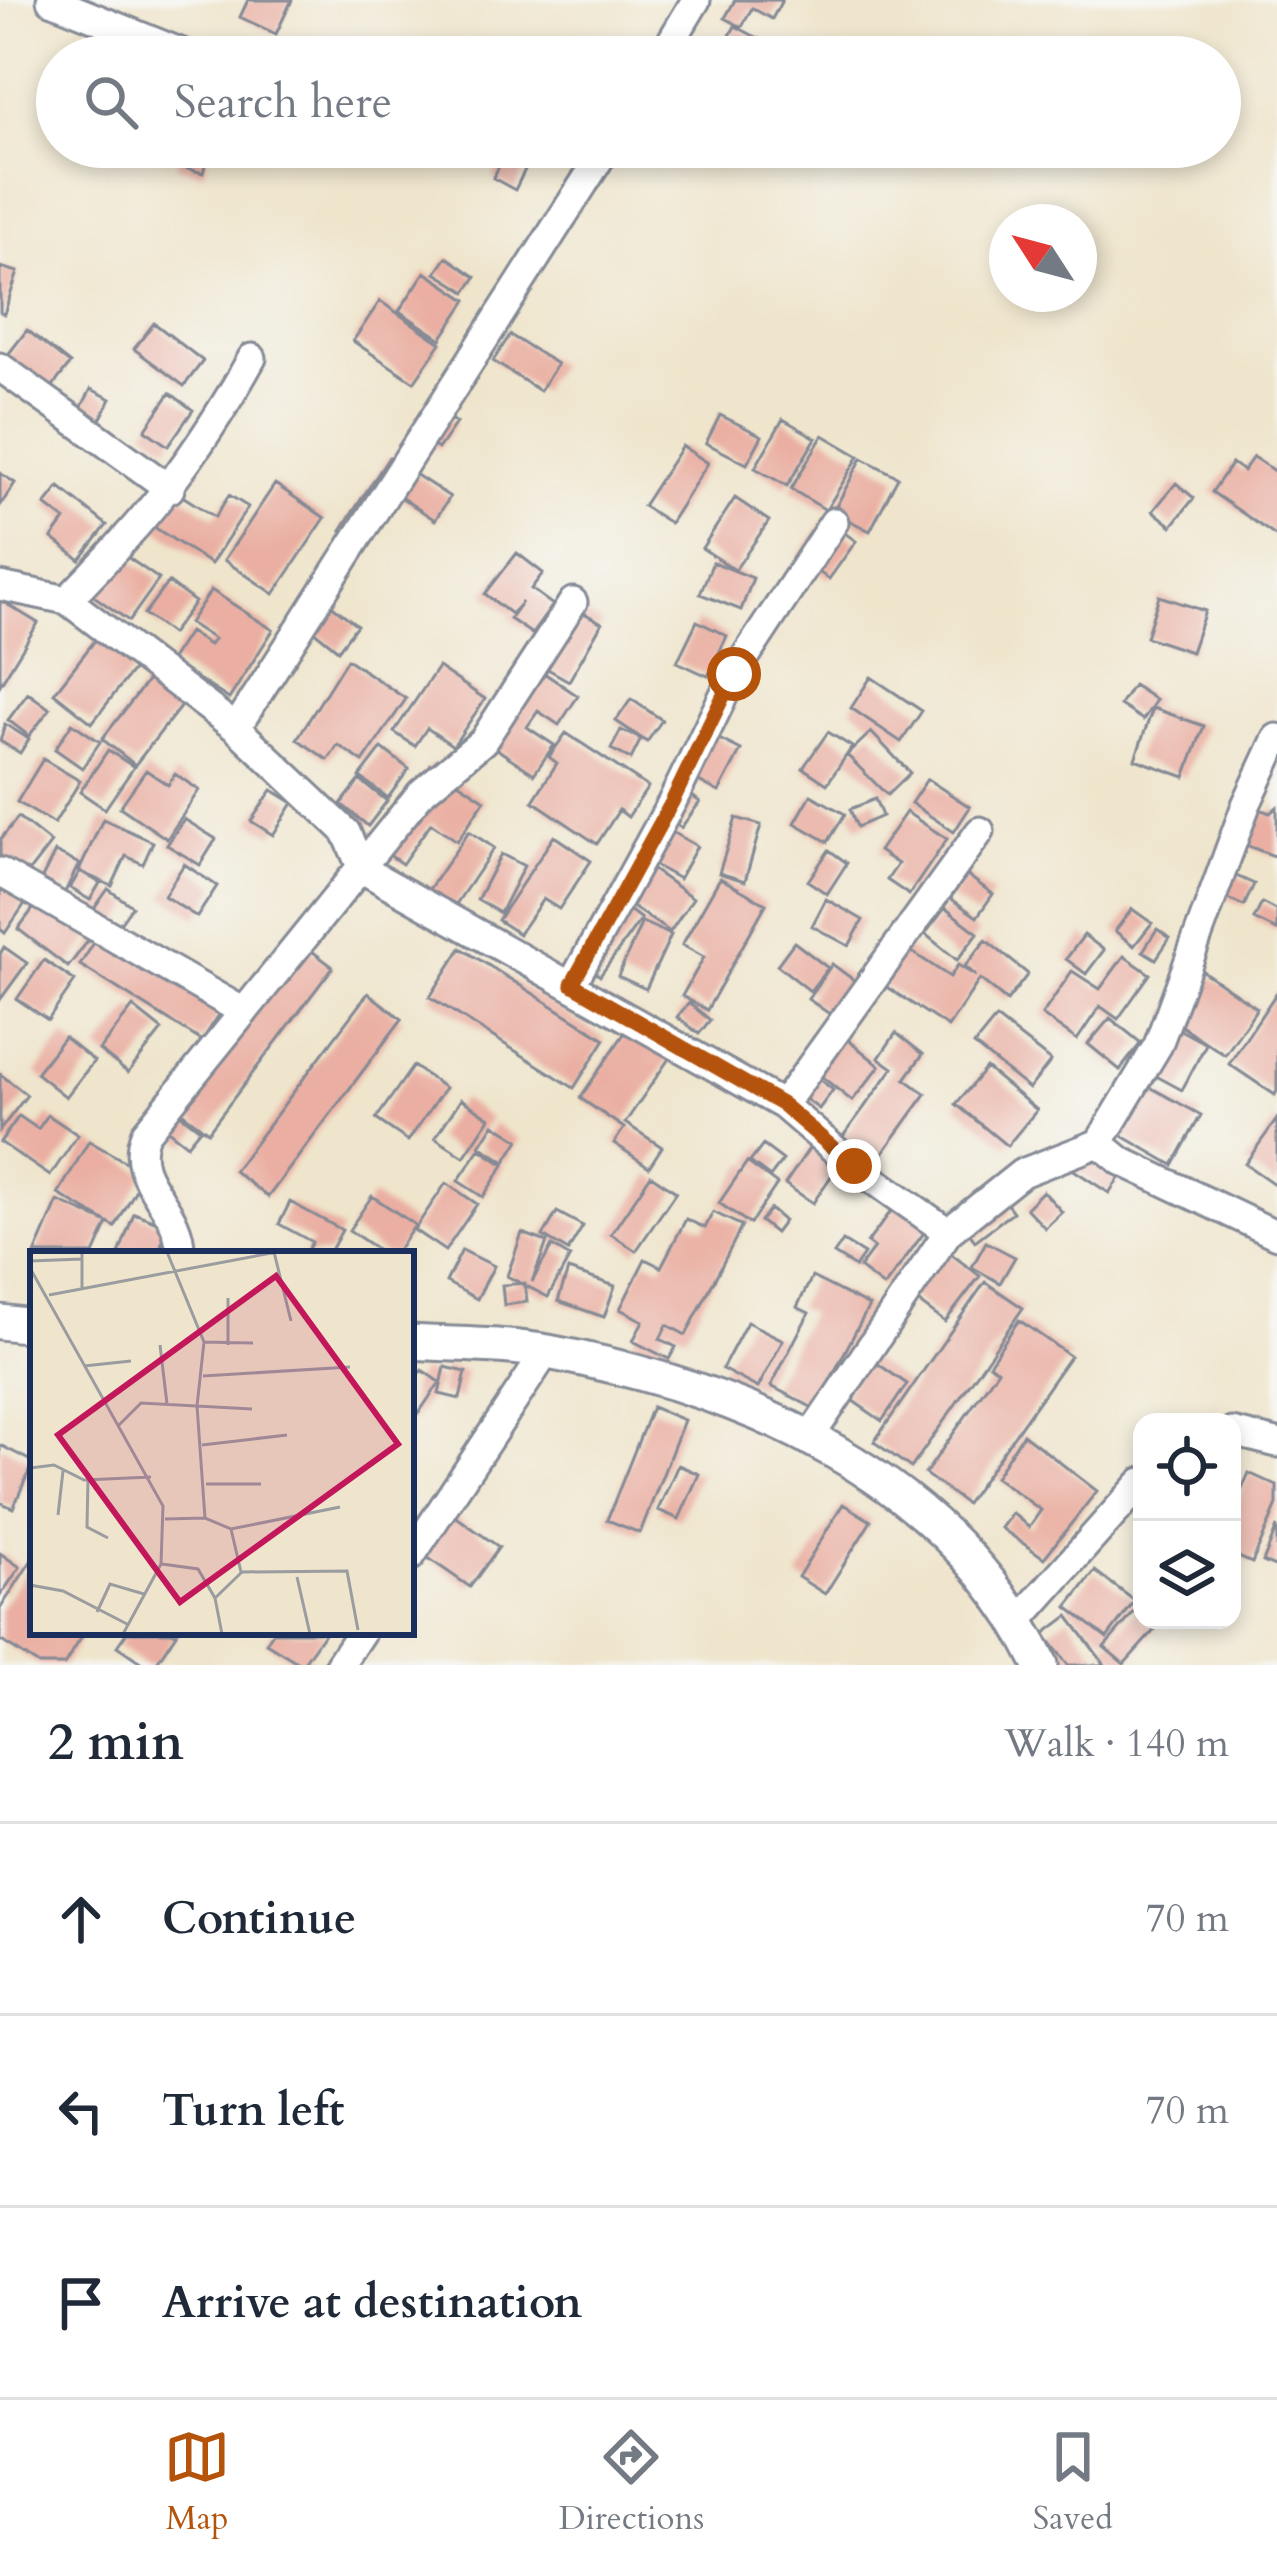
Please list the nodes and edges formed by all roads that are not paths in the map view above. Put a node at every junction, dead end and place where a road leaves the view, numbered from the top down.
1 (51, 0) edge
2 (696, 0) edge
3 (140, 36) edge
4 (675, 36) edge
5 (594, 168) edge
6 (252, 358) dead end
7 (0, 367) edge
8 (170, 489) junction
9 (834, 522) dead end
10 (0, 586) edge
11 (67, 601) junction
12 (573, 602) dead end
13 (236, 728) junction
14 (1277, 738) edge
15 (980, 831) dead end
16 (362, 869) junction
17 (0, 872) edge
18 (572, 984) junction
19 (244, 1012) junction
20 (783, 1105) junction
21 (1099, 1143) junction
22 (948, 1232) junction
23 (1277, 1235) edge
24 (179, 1251) edge
25 (0, 1322) edge
26 (30, 1326) edge
27 (414, 1342) edge
28 (546, 1352) junction
29 (1241, 1434) edge
30 (810, 1437) junction
31 (1277, 1443) edge
32 (1133, 1492) edge
33 (414, 1551) edge
34 (1019, 1620) junction
35 (359, 1635) edge
36 (339, 1665) edge
37 (1041, 1665) edge

1 - 3 street
2 - 4 street
5 - 13 street
6 - 8 street
7 - 8 street
8 - 11 street
9 - 18 street
10 - 11 street
11 - 13 street
12 - 16 street
13 - 16 street
14 - 21 street
15 - 20 street
16 - 18 street
16 - 19 street
17 - 19 street
18 - 20 street
19 - 24 street
20 - 22 street
21 - 22 street
21 - 23 street
22 - 30 street
25 - 26 street
27 - 28 street
28 - 30 street
28 - 33 street
29 - 31 street
30 - 34 street
32 - 34 street
34 - 37 street
35 - 36 street

